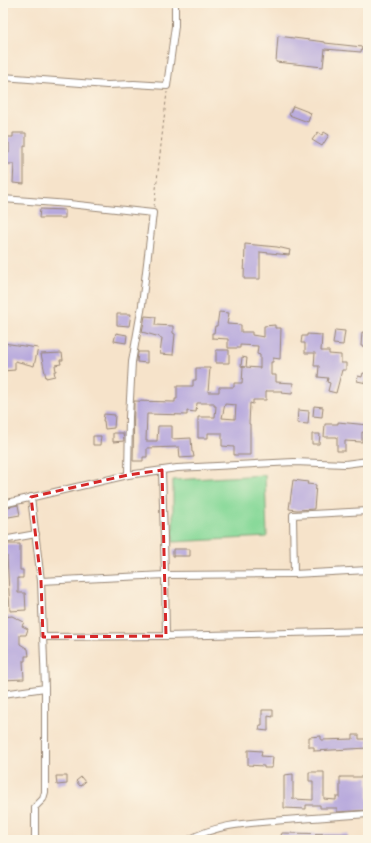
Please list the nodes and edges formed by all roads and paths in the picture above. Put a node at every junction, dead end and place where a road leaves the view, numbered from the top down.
1 (175, 3) edge
2 (3, 77) edge
3 (167, 86) junction
4 (3, 199) edge
5 (154, 213) junction
6 (368, 461) edge
7 (162, 470) junction
8 (128, 475) junction
9 (31, 497) junction
10 (3, 504) edge
11 (368, 511) edge
12 (36, 534) junction
13 (3, 540) edge
14 (368, 570) edge
15 (294, 574) junction
16 (165, 575) junction
17 (41, 581) junction
18 (368, 631) edge
19 (166, 636) junction
20 (43, 637) junction
21 (45, 688) junction
22 (3, 694) edge
23 (368, 814) edge
24 (35, 840) edge
25 (189, 840) edge

1 - 3 street
2 - 3 street
3 - 5 path
4 - 5 street
5 - 8 street
6 - 7 street
7 - 8 street
7 - 16 street
8 - 9 street
9 - 10 street
9 - 12 street
11 - 15 street
12 - 13 street
12 - 17 street
14 - 15 street
15 - 16 street
16 - 17 street
16 - 19 street
17 - 20 street
18 - 19 street
19 - 20 street
20 - 21 street
21 - 22 street
21 - 24 street
23 - 25 street

